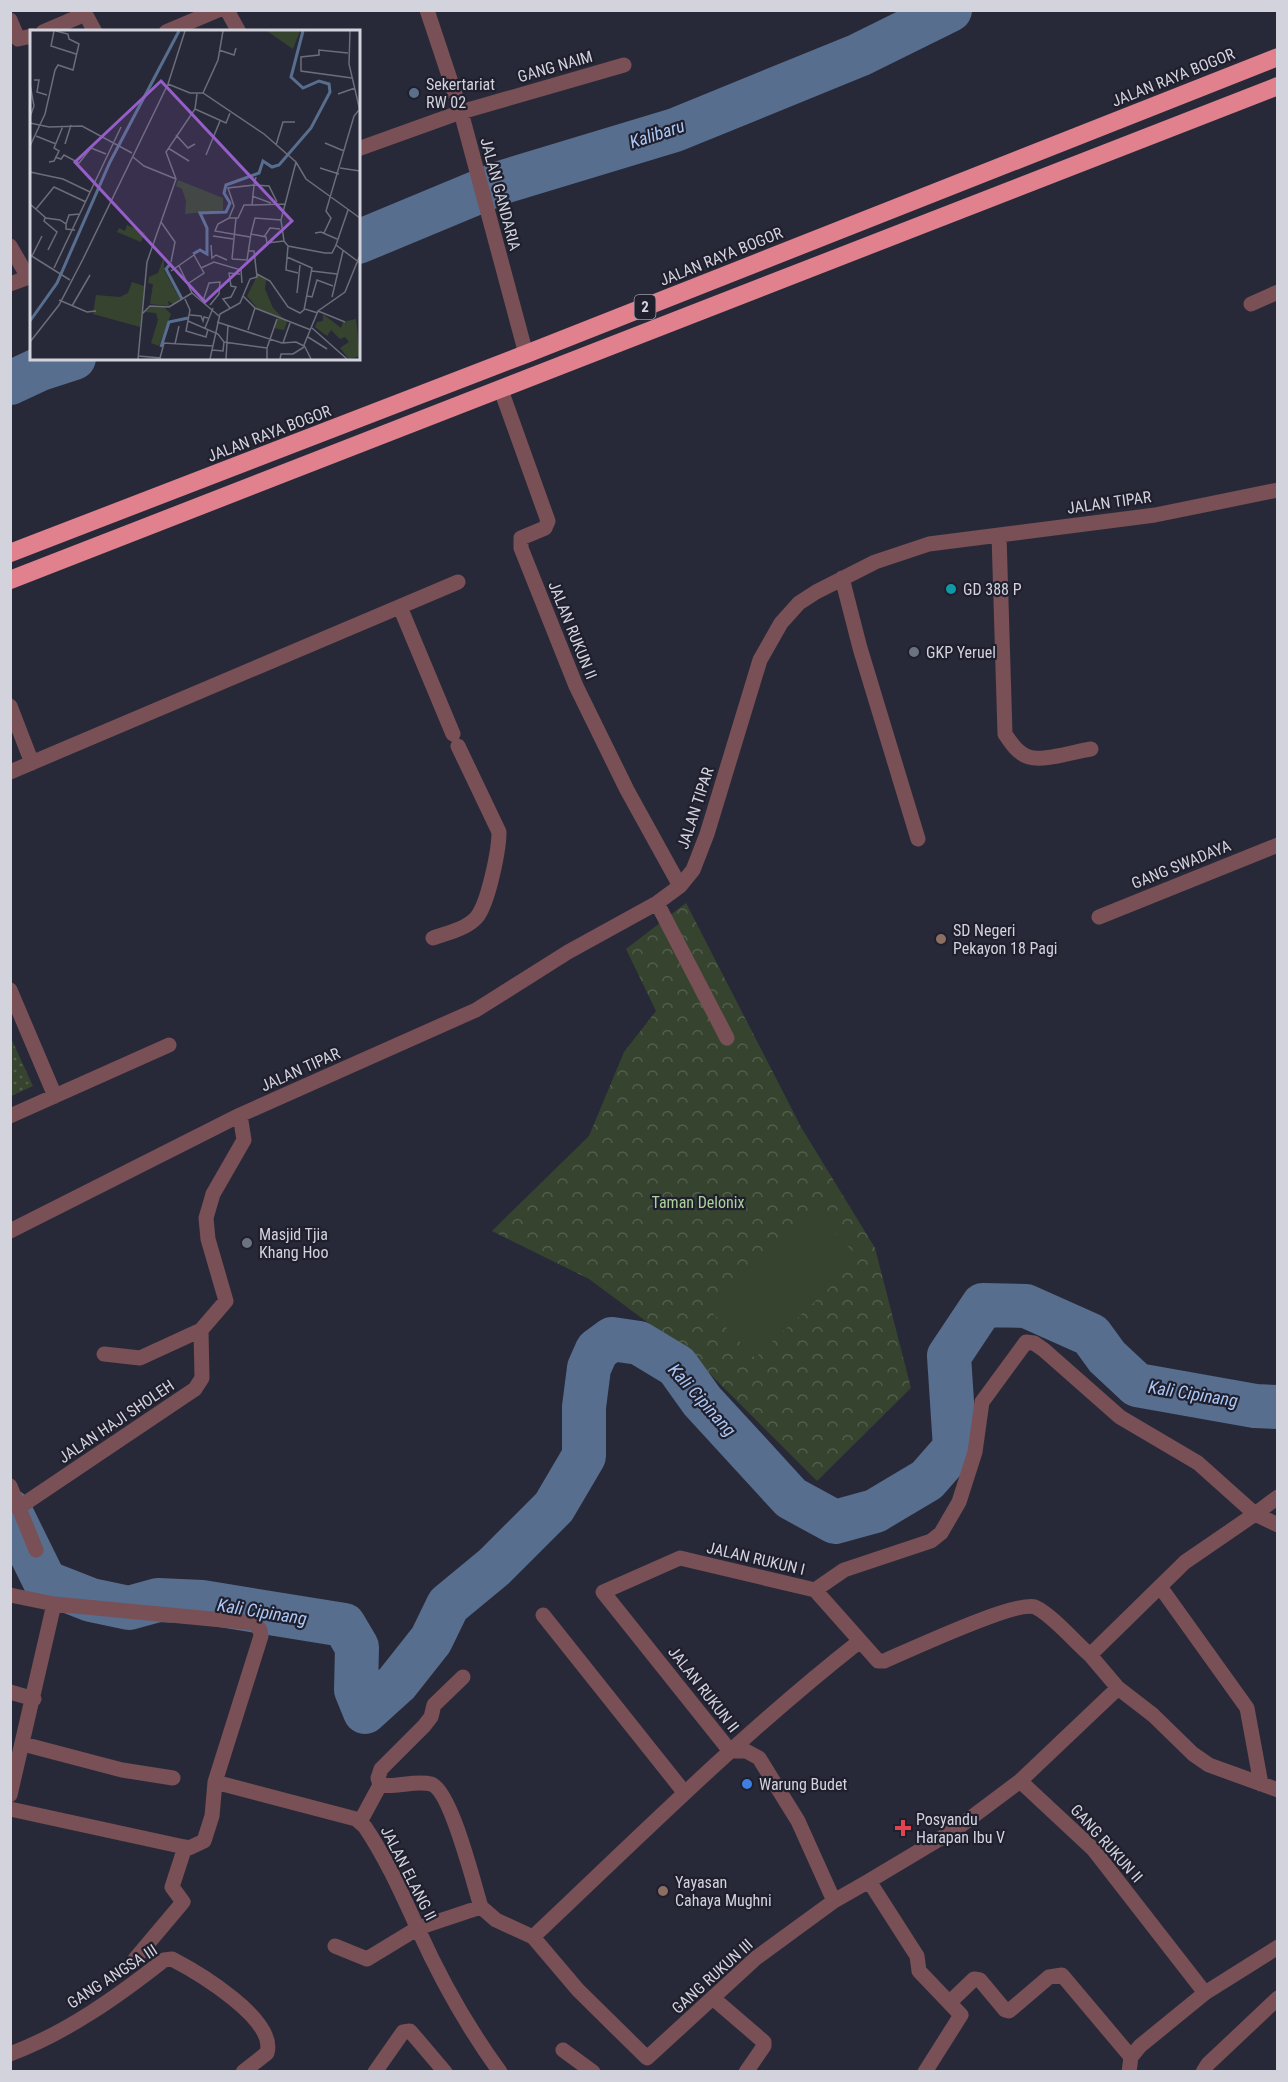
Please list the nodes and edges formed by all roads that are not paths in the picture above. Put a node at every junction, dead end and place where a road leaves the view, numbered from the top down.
1 (218, 10) edge
2 (227, 10) edge
3 (427, 10) edge
4 (10, 20) edge
5 (48, 30) edge
6 (94, 30) edge
7 (171, 30) edge
8 (238, 30) edge
9 (30, 36) edge
10 (1278, 57) edge
11 (624, 65) dead end
12 (1278, 86) edge
13 (462, 112) junction
14 (360, 147) edge
15 (10, 246) edge
16 (30, 276) edge
17 (10, 284) edge
18 (1278, 292) edge
19 (1251, 304) dead end
20 (526, 354) junction
21 (501, 390) junction
22 (301, 442) junction
23 (311, 464) junction
24 (1278, 490) edge
25 (999, 535) junction
26 (10, 553) edge
27 (842, 578) junction
28 (10, 580) edge
29 (458, 582) dead end
30 (400, 607) junction
31 (10, 706) edge
32 (1091, 749) dead end
33 (32, 763) junction
34 (10, 772) edge
35 (918, 839) dead end
36 (1278, 845) edge
37 (680, 886) junction
38 (657, 903) junction
39 (1099, 917) dead end
40 (433, 938) dead end
41 (10, 990) edge
42 (727, 1038) dead end
43 (169, 1045) dead end
44 (55, 1096) junction
45 (240, 1115) junction
46 (10, 1116) edge
47 (10, 1231) edge
48 (201, 1330) junction
49 (104, 1354) dead end
50 (10, 1486) edge
51 (1278, 1497) edge
52 (18, 1508) junction
53 (1255, 1514) junction
54 (1278, 1525) edge
55 (36, 1550) dead end
56 (1161, 1588) junction
57 (814, 1590) junction
58 (10, 1595) edge
59 (54, 1604) junction
60 (543, 1615) dead end
61 (641, 1639) joint
62 (860, 1641) junction
63 (1090, 1655) junction
64 (463, 1677) dead end
65 (1118, 1688) junction
66 (10, 1692) edge
67 (34, 1699) junction
68 (23, 1744) junction
69 (730, 1751) junction
70 (173, 1778) dead end
71 (1020, 1781) junction
72 (215, 1782) junction
73 (1261, 1784) junction
74 (380, 1785) junction
75 (1278, 1790) edge
76 (684, 1792) junction
77 (10, 1795) edge
78 (10, 1809) edge
79 (360, 1822) junction
80 (185, 1847) junction
81 (869, 1881) junction
82 (834, 1901) junction
83 (481, 1907) junction
84 (418, 1928) junction
85 (533, 1937) junction
86 (335, 1946) dead end
87 (1278, 1947) edge
88 (135, 1959) dead end
89 (1205, 1993) junction
90 (1278, 1998) edge
91 (714, 1999) junction
92 (950, 2002) junction
93 (563, 2050) dead end
94 (10, 2054) edge
95 (1130, 2064) edge
96 (243, 2072) edge
97 (375, 2072) edge
98 (445, 2072) edge
99 (500, 2072) edge
100 (593, 2072) edge
101 (746, 2072) edge
102 (925, 2072) edge
103 (1203, 2072) edge

1 - 7 street
2 - 8 street
3 - 13 street, JALAN GANDARIA
4 - 9 street
5 - 6 street
10 - 20 highway, JALAN RAYA BOGOR / 2
11 - 13 street, GANG NAIM
12 - 21 highway, 2
13 - 14 street, GANG NAIM
13 - 20 street, JALAN GANDARIA
15 - 16 street
16 - 17 street
18 - 19 street
20 - 22 highway, JALAN RAYA BOGOR / 2
21 - 23 highway, 2
21 - 37 street, JALAN RUKUN II
22 - 23 highway
22 - 26 highway, JALAN RAYA BOGOR / 2
23 - 28 highway, 2
24 - 25 street, JALAN TIPAR
25 - 27 street, JALAN TIPAR
25 - 32 street
27 - 35 street
27 - 37 street, JALAN TIPAR
29 - 30 street
30 - 33 street
30 - 40 street
31 - 33 street
33 - 34 street
36 - 39 street, GANG SWADAYA
37 - 38 street, JALAN TIPAR
38 - 42 street
38 - 45 street, JALAN TIPAR
41 - 44 street
43 - 44 street
44 - 46 street
45 - 47 street, JALAN TIPAR
45 - 48 street
48 - 49 street
48 - 52 street, JALAN HAJI SHOLEH
50 - 52 street
51 - 53 street
52 - 55 street
53 - 54 street
53 - 56 street
53 - 57 street
56 - 63 street
56 - 73 street
57 - 61 street, JALAN RUKUN I
57 - 62 street, JALAN RUKUN I
58 - 59 street
59 - 67 street
59 - 72 street
60 - 76 street
61 - 69 street, JALAN RUKUN II
62 - 63 street, JALAN RUKUN I
62 - 69 street
63 - 65 street, JALAN RUKUN I
64 - 74 street
65 - 71 street
65 - 73 street, JALAN RUKUN I
66 - 67 street
67 - 68 street
68 - 70 street
68 - 77 street
69 - 76 street
69 - 82 street, JALAN RUKUN II
71 - 81 street
71 - 89 street, GANG RUKUN II
72 - 79 street, JALAN ELANG II
72 - 80 street
73 - 75 street, JALAN RUKUN I
74 - 79 street
74 - 83 street
76 - 85 street
78 - 80 street
79 - 84 street, JALAN ELANG II
80 - 88 street
81 - 82 street, GANG RUKUN III
81 - 92 street
82 - 91 street, GANG RUKUN III
83 - 84 street
83 - 85 street
84 - 86 street
84 - 99 street, JALAN ELANG II
85 - 91 street, GANG RUKUN III
87 - 89 street
89 - 95 street
90 - 103 street
91 - 101 street
92 - 95 street
92 - 102 street
93 - 100 street
94 - 96 street, GANG ANGSA III
97 - 98 street

